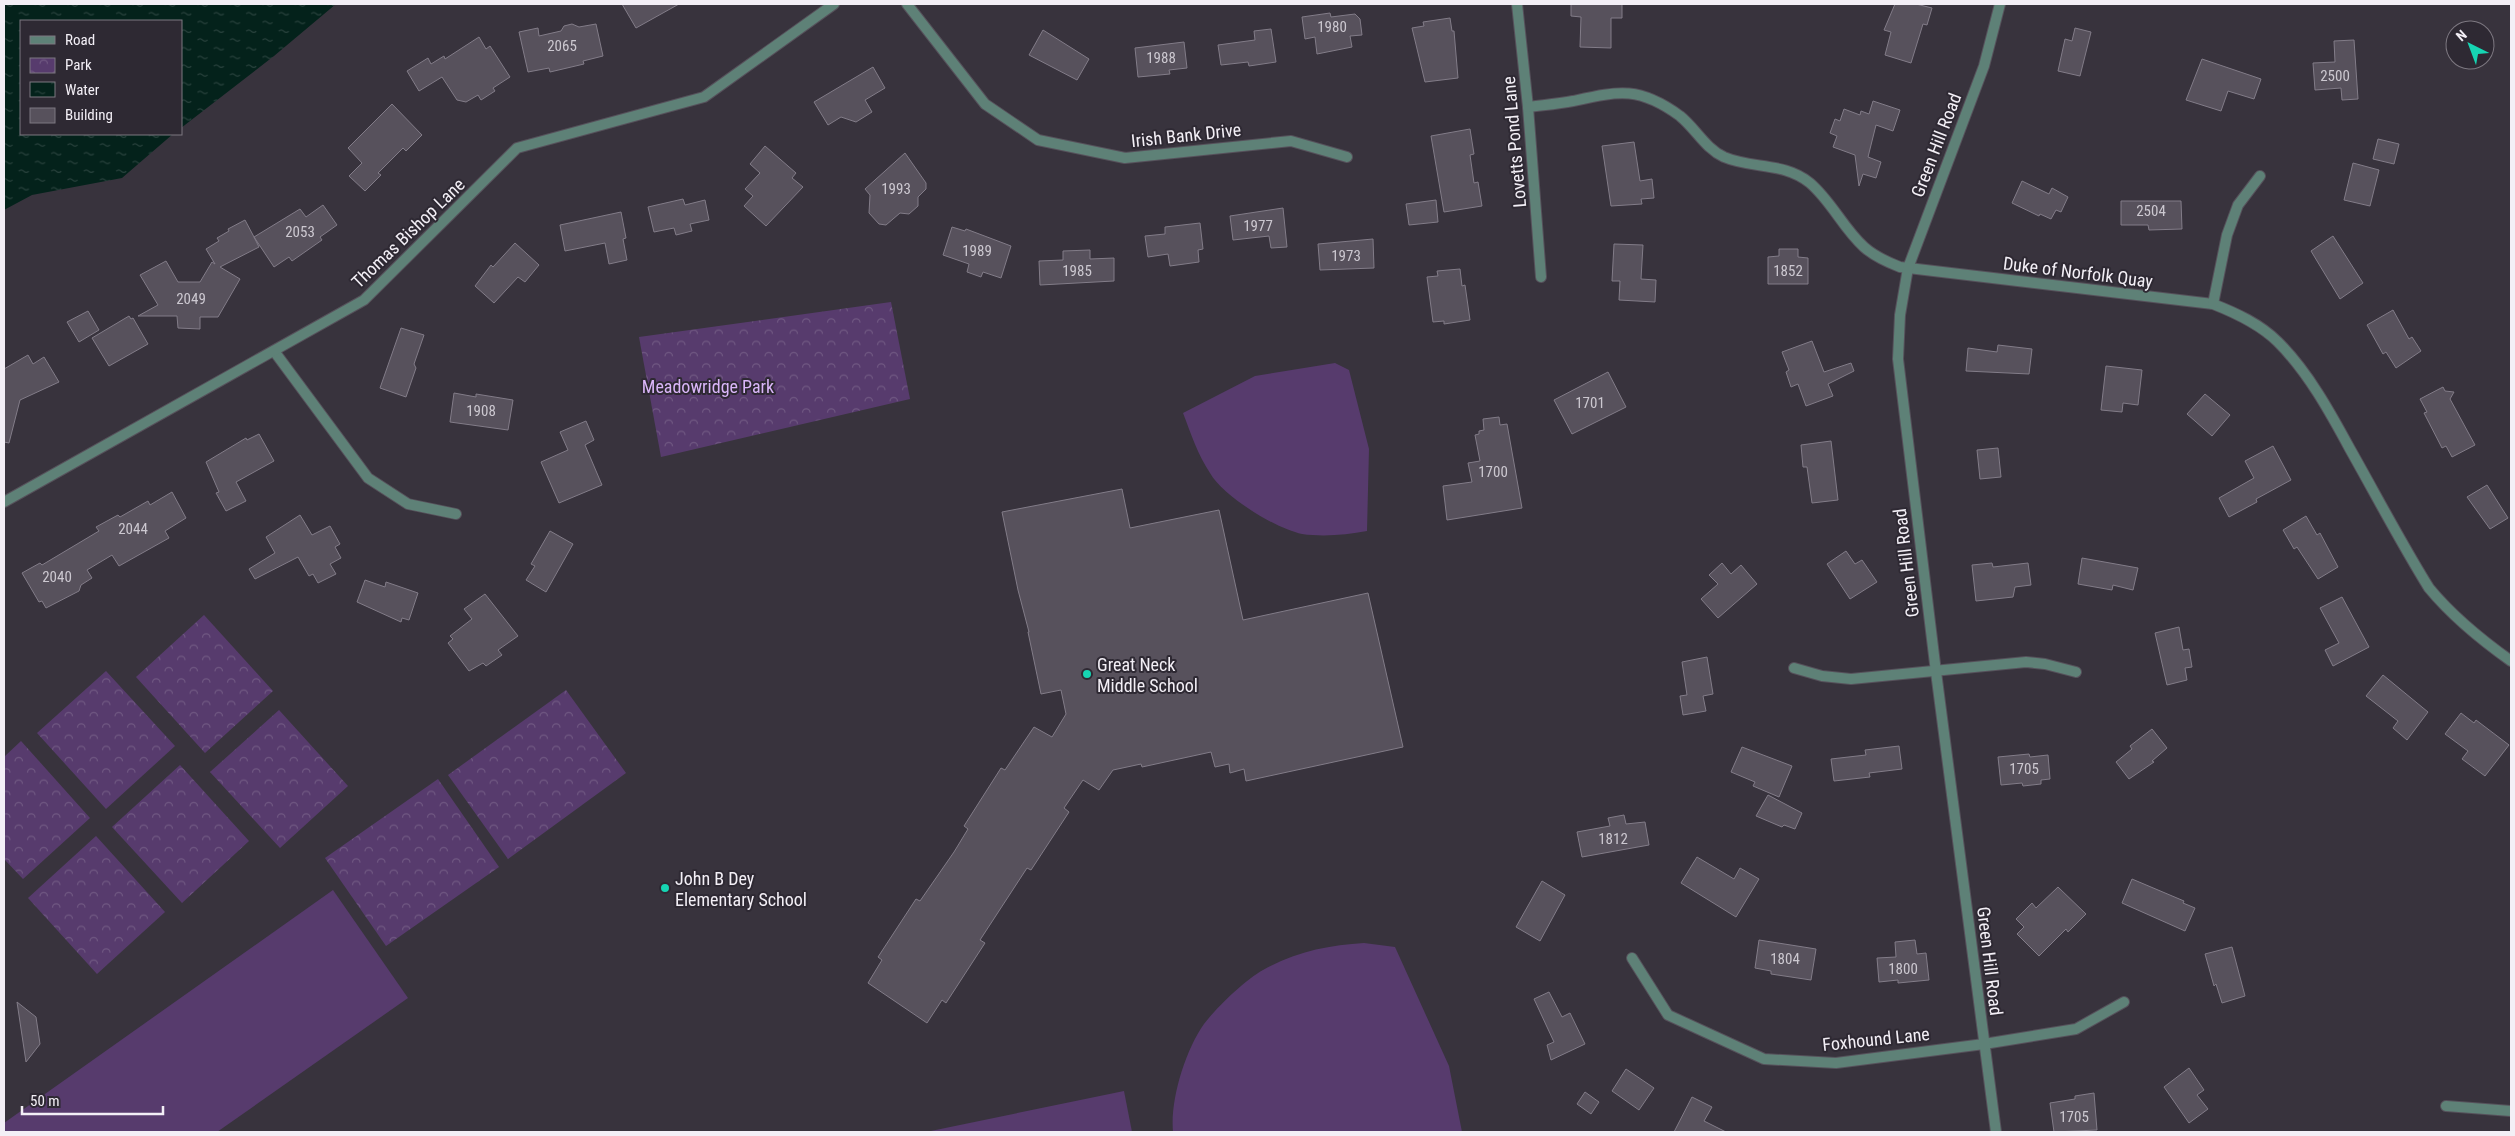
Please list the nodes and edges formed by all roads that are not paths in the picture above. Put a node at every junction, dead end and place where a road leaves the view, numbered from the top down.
1 (834, 4) edge
2 (907, 4) edge
3 (1517, 4) edge
4 (2000, 4) edge
5 (1528, 107) junction
6 (1347, 157) dead end
7 (2260, 176) dead end
8 (1908, 268) junction
9 (1541, 277) dead end
10 (2213, 304) junction
11 (274, 351) junction
12 (4, 502) edge
13 (456, 514) dead end
14 (2511, 661) edge
15 (1794, 668) dead end
16 (1936, 672) junction
17 (2076, 672) dead end
18 (1632, 958) dead end
19 (2124, 1002) dead end
20 (1984, 1044) junction
21 (2446, 1106) dead end
22 (2511, 1111) edge
23 (1996, 1132) edge

1 - 11 street, Thomas Bishop Lane
2 - 6 street, Irish Bank Drive
3 - 5 street, Lovetts Pond Lane
4 - 8 street, Green Hill Road
5 - 8 street, Duke of Norfolk Quay
5 - 9 street, Lovetts Pond Lane
7 - 10 street
8 - 10 street, Duke of Norfolk Quay
8 - 16 street, Green Hill Road
10 - 14 street, Duke of Norfolk Quay
11 - 12 street, Thomas Bishop Lane
11 - 13 street
15 - 16 street
16 - 17 street
16 - 20 street, Green Hill Road
18 - 20 street, Foxhound Lane
19 - 20 street, Foxhound Lane
20 - 23 street, Green Hill Road
21 - 22 street

